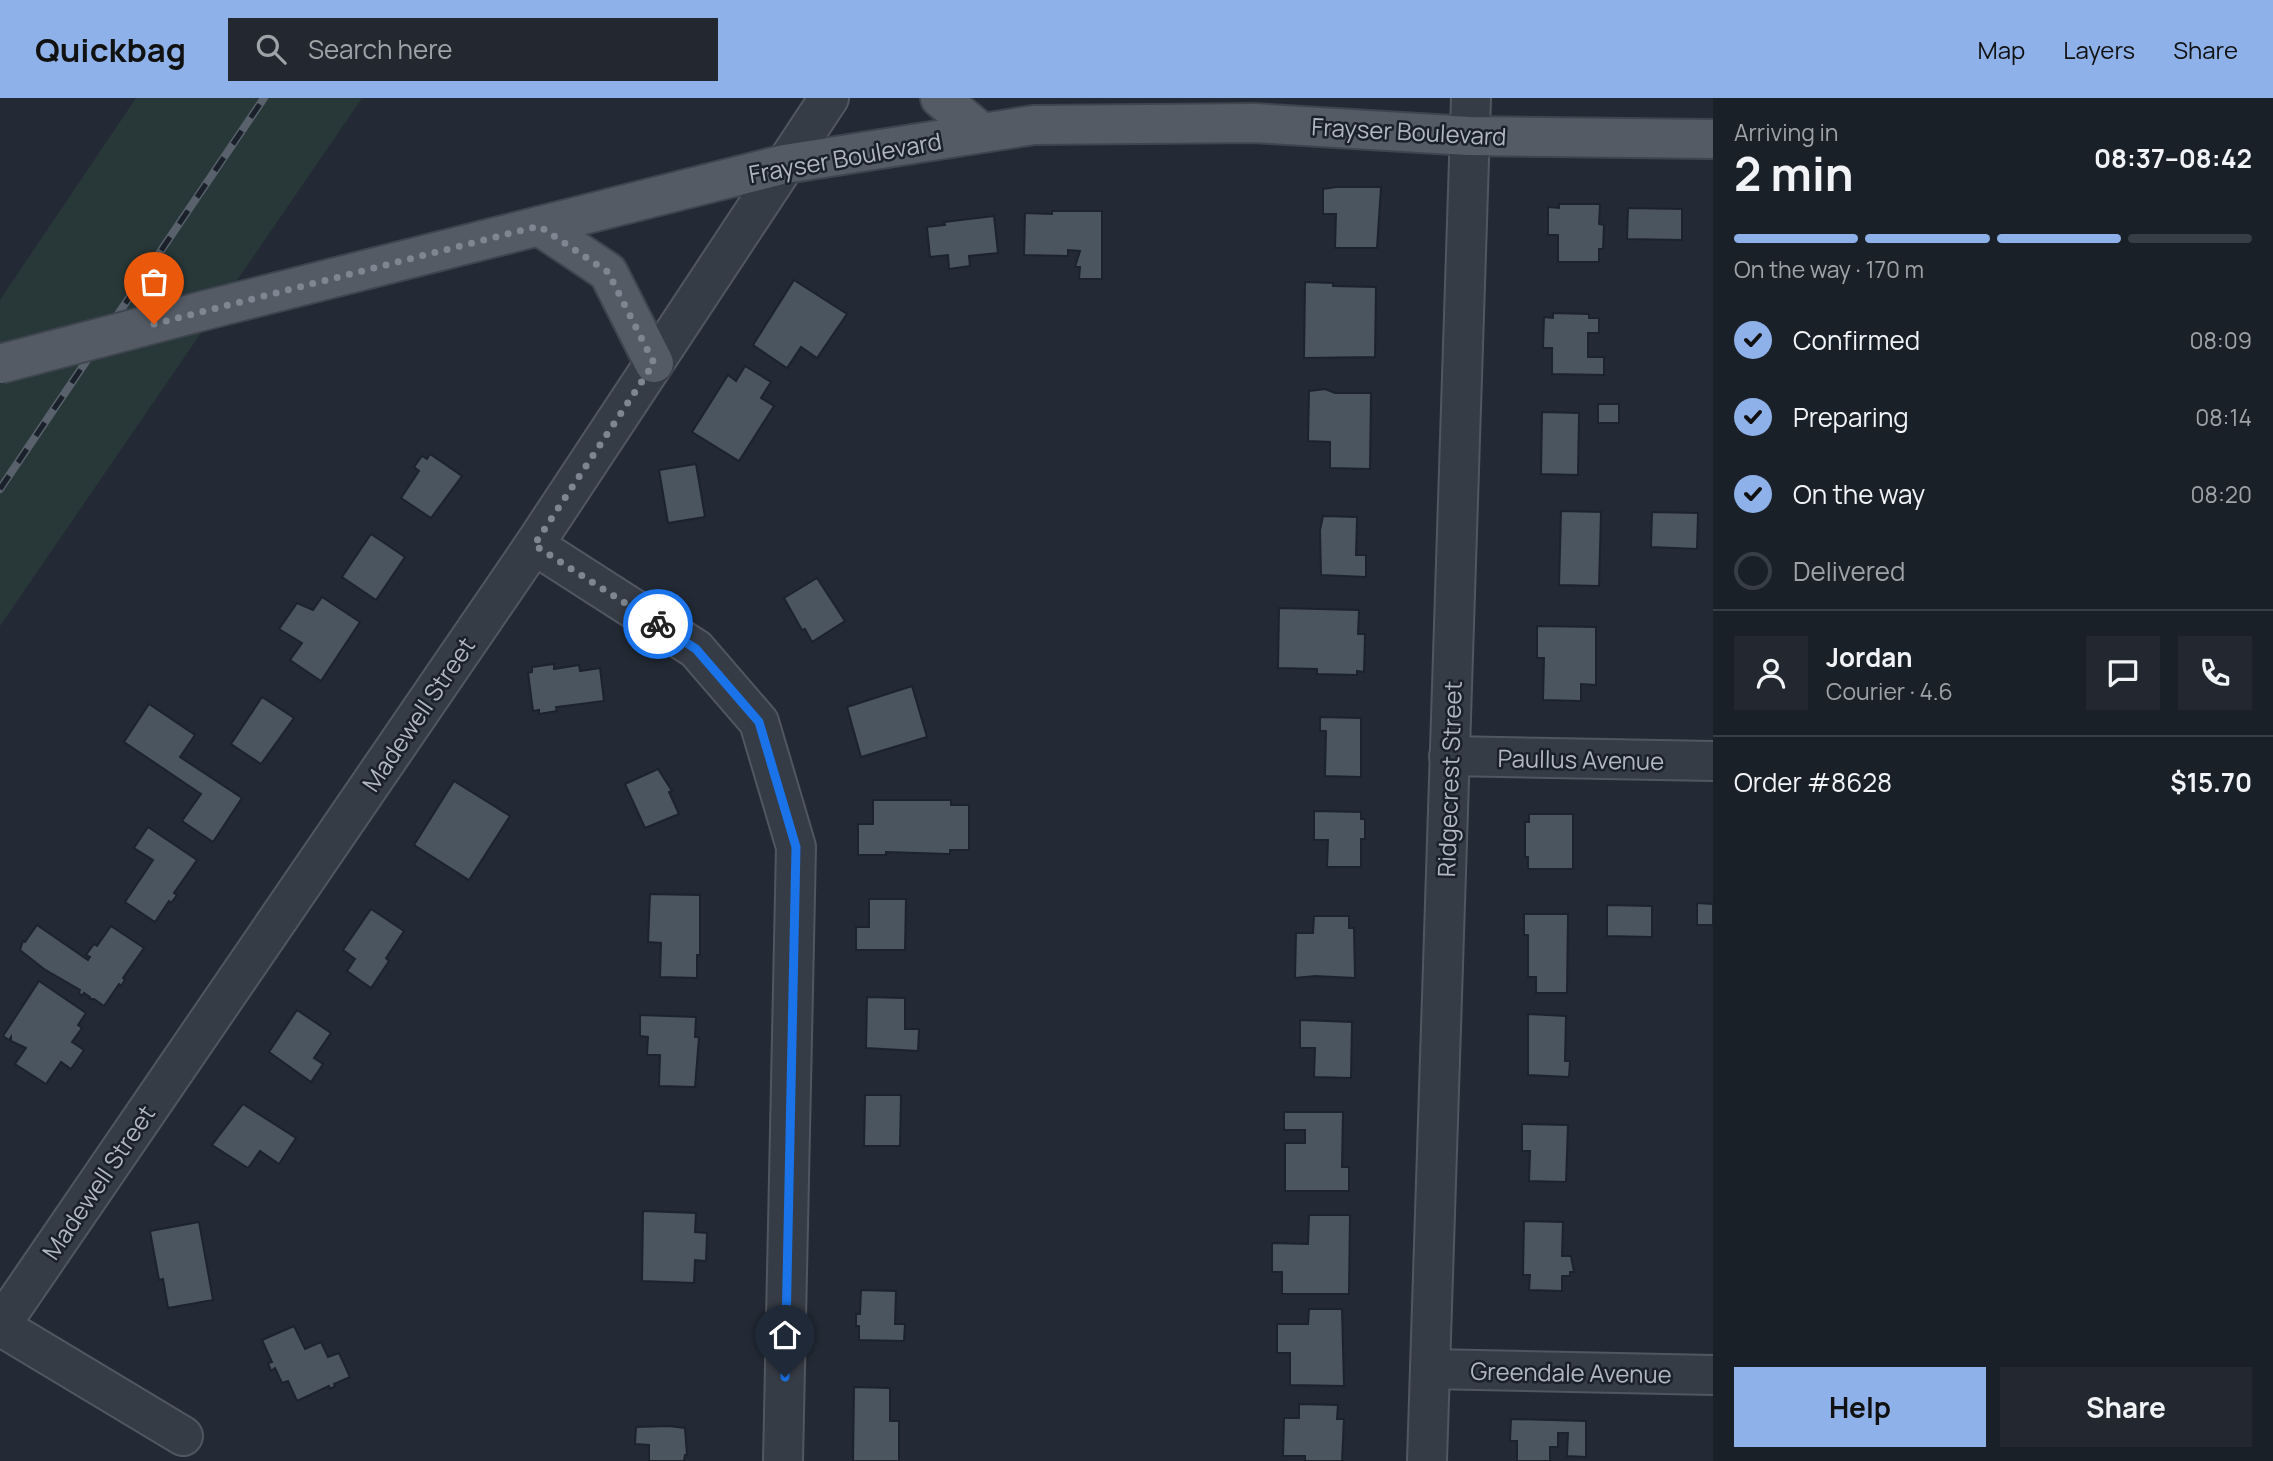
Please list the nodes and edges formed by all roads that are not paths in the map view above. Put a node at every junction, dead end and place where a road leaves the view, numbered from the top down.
1 (830, 98) edge
2 (940, 98) edge
3 (1471, 98) edge
4 (982, 133) junction
5 (1469, 135) junction
6 (1713, 139) edge
7 (785, 164) junction
8 (539, 226) junction
9 (654, 363) junction
10 (0, 364) edge
11 (534, 545) junction
12 (1449, 756) junction
13 (1713, 761) edge
14 (0, 1326) edge
15 (1430, 1369) junction
16 (1713, 1375) edge
17 (183, 1436) dead end
18 (783, 1461) edge
19 (1427, 1461) edge

1 - 7 street, Madewell Street
2 - 4 main road
3 - 5 street, Ridgecrest Street
4 - 5 main road, Frayser Boulevard
4 - 7 main road, Frayser Boulevard
5 - 6 main road, Frayser Boulevard
5 - 12 street, Ridgecrest Street
7 - 8 main road, Frayser Boulevard
7 - 9 street, Madewell Street
8 - 9 main road
8 - 10 main road, Frayser Boulevard, bridge
9 - 11 street, Madewell Street
11 - 14 street, Madewell Street
11 - 18 street
12 - 13 street, Paullus Avenue
12 - 15 street, Ridgecrest Street
14 - 17 street
15 - 16 street, Greendale Avenue
15 - 19 street, Ridgecrest Street

